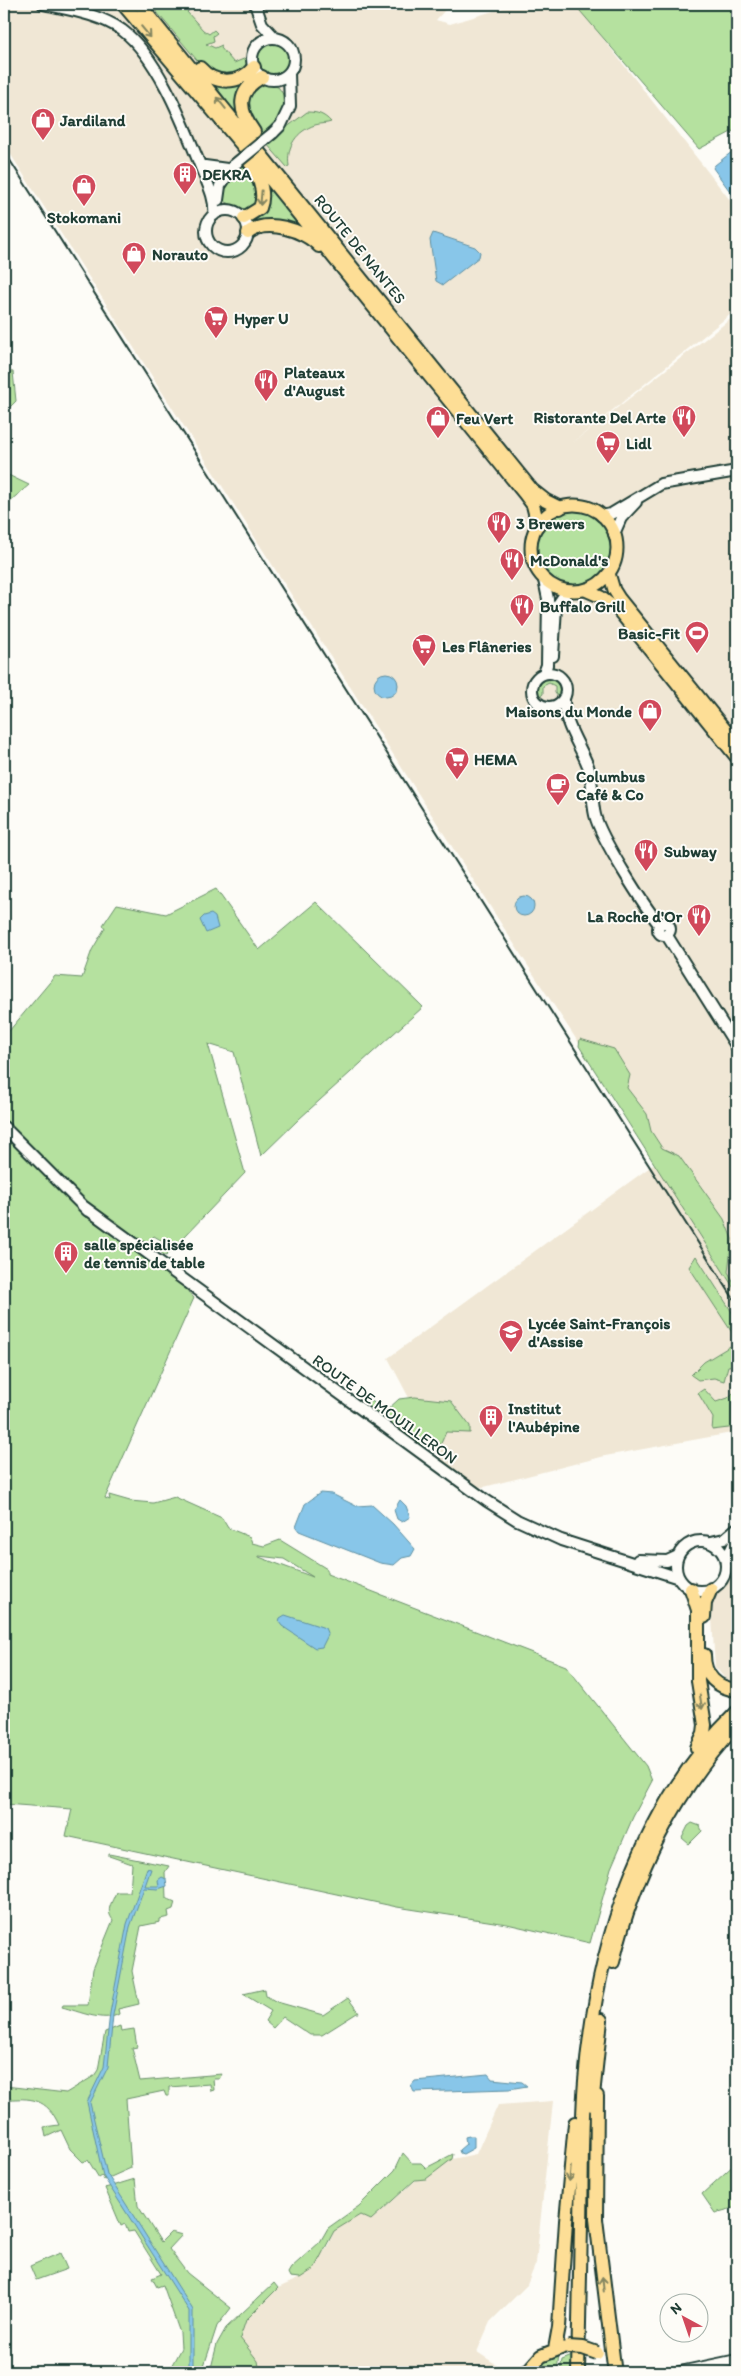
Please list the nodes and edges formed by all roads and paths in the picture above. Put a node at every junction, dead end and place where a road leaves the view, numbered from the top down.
1 (43, 4) edge
2 (122, 4) edge
3 (139, 4) edge
4 (255, 4) edge
5 (262, 24) junction
6 (275, 38) junction
7 (172, 42) junction
8 (261, 42) junction
9 (258, 72) junction
10 (289, 73) junction
11 (275, 80) junction
12 (290, 99) junction
13 (239, 140) junction
14 (195, 151) junction
15 (206, 166) junction
16 (231, 167) junction
17 (214, 192) junction
18 (227, 210) junction
19 (214, 215) junction
20 (244, 218) junction
21 (248, 233) junction
22 (335, 244) junction
23 (347, 273) junction
24 (737, 472) edge
25 (644, 493) junction
26 (560, 508) junction
27 (602, 516) junction
28 (538, 525) junction
29 (614, 534) junction
30 (609, 573) junction
31 (544, 580) junction
32 (585, 590) junction
33 (567, 591) junction
34 (544, 673) junction
35 (556, 674) junction
36 (564, 698) junction
37 (554, 706) junction
38 (566, 719) junction
39 (737, 744) edge
40 (737, 758) edge
41 (737, 1047) edge
42 (4, 1127) edge
43 (737, 1528) edge
44 (737, 1537) edge
45 (711, 1542) junction
46 (610, 1555) junction
47 (678, 1556) junction
48 (726, 1560) junction
49 (679, 1578) junction
50 (691, 1589) junction
51 (711, 1589) junction
52 (737, 1690) edge
53 (737, 1712) edge
54 (737, 1725) edge
55 (688, 1768) junction
56 (599, 2006) junction
57 (555, 2349) junction
58 (737, 2360) edge
59 (616, 2369) edge
60 (527, 2372) edge
61 (578, 2372) edge
62 (587, 2372) edge
63 (681, 2372) edge

1 - 14 street
2 -> 13 highway, ROUTE DE NANTES
3 - 7 highway, ROUTE DE NANTES
4 - 5 street
5 - 6 street
5 - 8 street
6 - 8 street
6 - 10 street
7 - 9 highway
22 -> 7 highway, ROUTE DE NANTES
8 - 9 street
9 - 11 street
9 - 22 highway
10 - 11 street
10 - 12 street
11 - 12 street
12 - 16 street, bridge
13 -> 20 highway
13 - 23 highway, ROUTE DE NANTES
14 - 15 street
14 - 17 street
15 - 16 street
15 - 17 street
16 - 17 street
16 - 17 street
17 - 18 street
17 - 19 street
18 - 19 street
18 - 20 street
19 - 21 street
20 - 21 street
21 - 23 highway
22 - 26 highway, ROUTE DE NANTES
23 - 28 highway, ROUTE DE NANTES
24 - 25 street
25 - 27 street
25 - 29 street
26 - 27 main road
26 - 28 main road
27 - 29 main road
28 - 31 main road
29 - 30 main road
30 - 32 main road
30 - 39 main road
31 - 33 main road
31 - 34 street
32 - 33 main road
32 - 40 main road
33 - 35 street
34 - 35 street
34 - 37 street
35 - 36 street
36 - 37 street
36 - 38 street
37 - 38 street
38 - 41 street
42 - 46 street, ROUTE DE MOUILLERON
43 - 45 street
44 - 48 street
45 - 47 street
45 - 48 street
46 - 47 street
46 - 49 street
47 - 49 street
48 - 51 street
49 - 50 street
50 - 51 street
50 -> 55 highway
51 - 52 highway
53 - 55 highway
54 - 56 highway
55 - 56 highway
56 -> 57 highway
59 -> 56 highway
56 - 61 highway
56 - 62 highway
57 - 59 highway, bridge
57 - 60 highway
58 - 63 street

